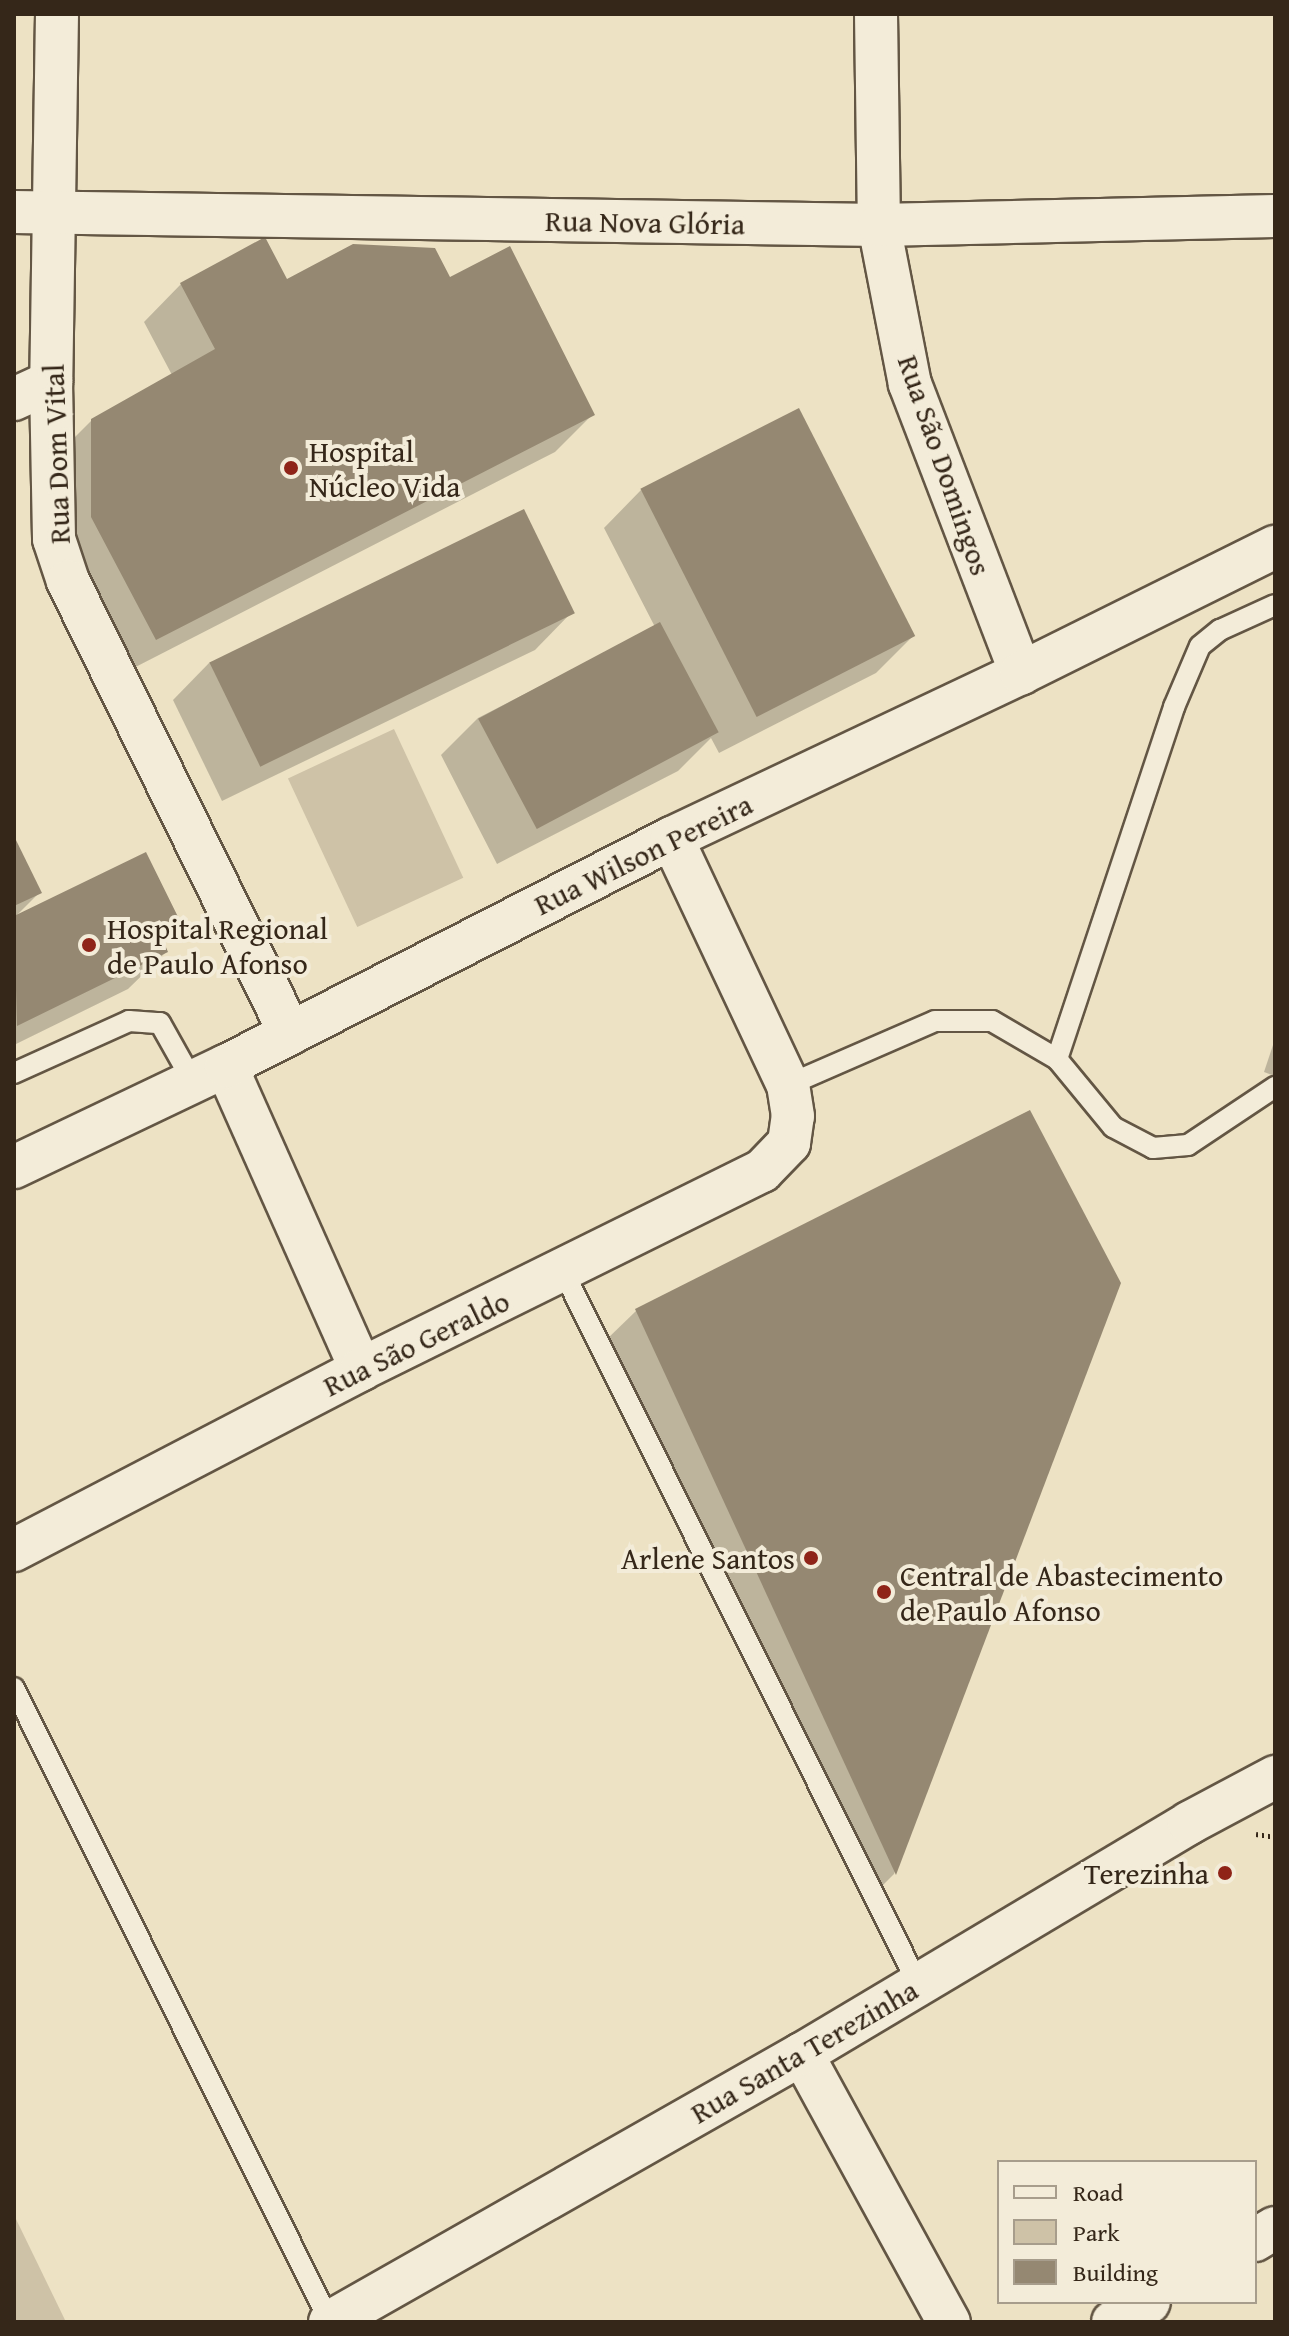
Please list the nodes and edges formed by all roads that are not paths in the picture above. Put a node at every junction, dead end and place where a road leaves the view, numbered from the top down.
1 (57, 14) edge
2 (876, 14) edge
3 (14, 212) edge
4 (56, 212) junction
5 (1275, 216) edge
6 (879, 225) junction
7 (51, 382) junction
8 (14, 399) edge
9 (1275, 547) edge
10 (1275, 605) edge
11 (1021, 673) junction
12 (672, 838) junction
13 (290, 1033) junction
14 (1057, 1059) junction
15 (14, 1073) edge
16 (209, 1073) junction
17 (1275, 1087) edge
18 (791, 1100) junction
19 (14, 1167) edge
20 (563, 1271) junction
21 (361, 1369) junction
22 (14, 1550) edge
23 (14, 1688) edge
24 (1275, 1777) edge
25 (918, 1984) junction
26 (802, 2054) junction
27 (1275, 2228) edge
28 (1257, 2239) edge
29 (1144, 2304) edge
30 (1149, 2304) edge
31 (330, 2322) edge
32 (949, 2322) edge
33 (1113, 2322) edge
34 (1159, 2322) edge

1 - 4 street, Rua Dom Vital
2 - 6 street, Rua São Domingos
3 - 4 street, Rua Nova Glória
4 - 6 street, Rua Nova Glória
4 - 7 street, Rua Dom Vital
5 - 6 street, Rua Nova Glória
6 - 11 street, Rua São Domingos
7 - 8 street
7 - 13 street, Rua Dom Vital
9 - 11 street, Rua Wilson Pereira
10 - 14 lane
11 - 12 street, Rua Wilson Pereira
12 - 13 street, Rua Wilson Pereira
12 - 18 street
13 - 16 street, Rua Wilson Pereira
14 - 17 lane
14 - 18 lane
15 - 16 lane
16 - 19 street, Rua Wilson Pereira
16 - 21 street
18 - 20 street, Rua São Geraldo
20 - 21 street, Rua São Geraldo
20 - 25 lane
21 - 22 street, Rua São Geraldo
23 - 31 lane
24 - 25 street, Rua Santa Terezinha
25 - 26 street, Rua Santa Terezinha
26 - 31 street, Rua Santa Terezinha
26 - 32 street
27 - 28 street
29 - 33 street
30 - 34 street

